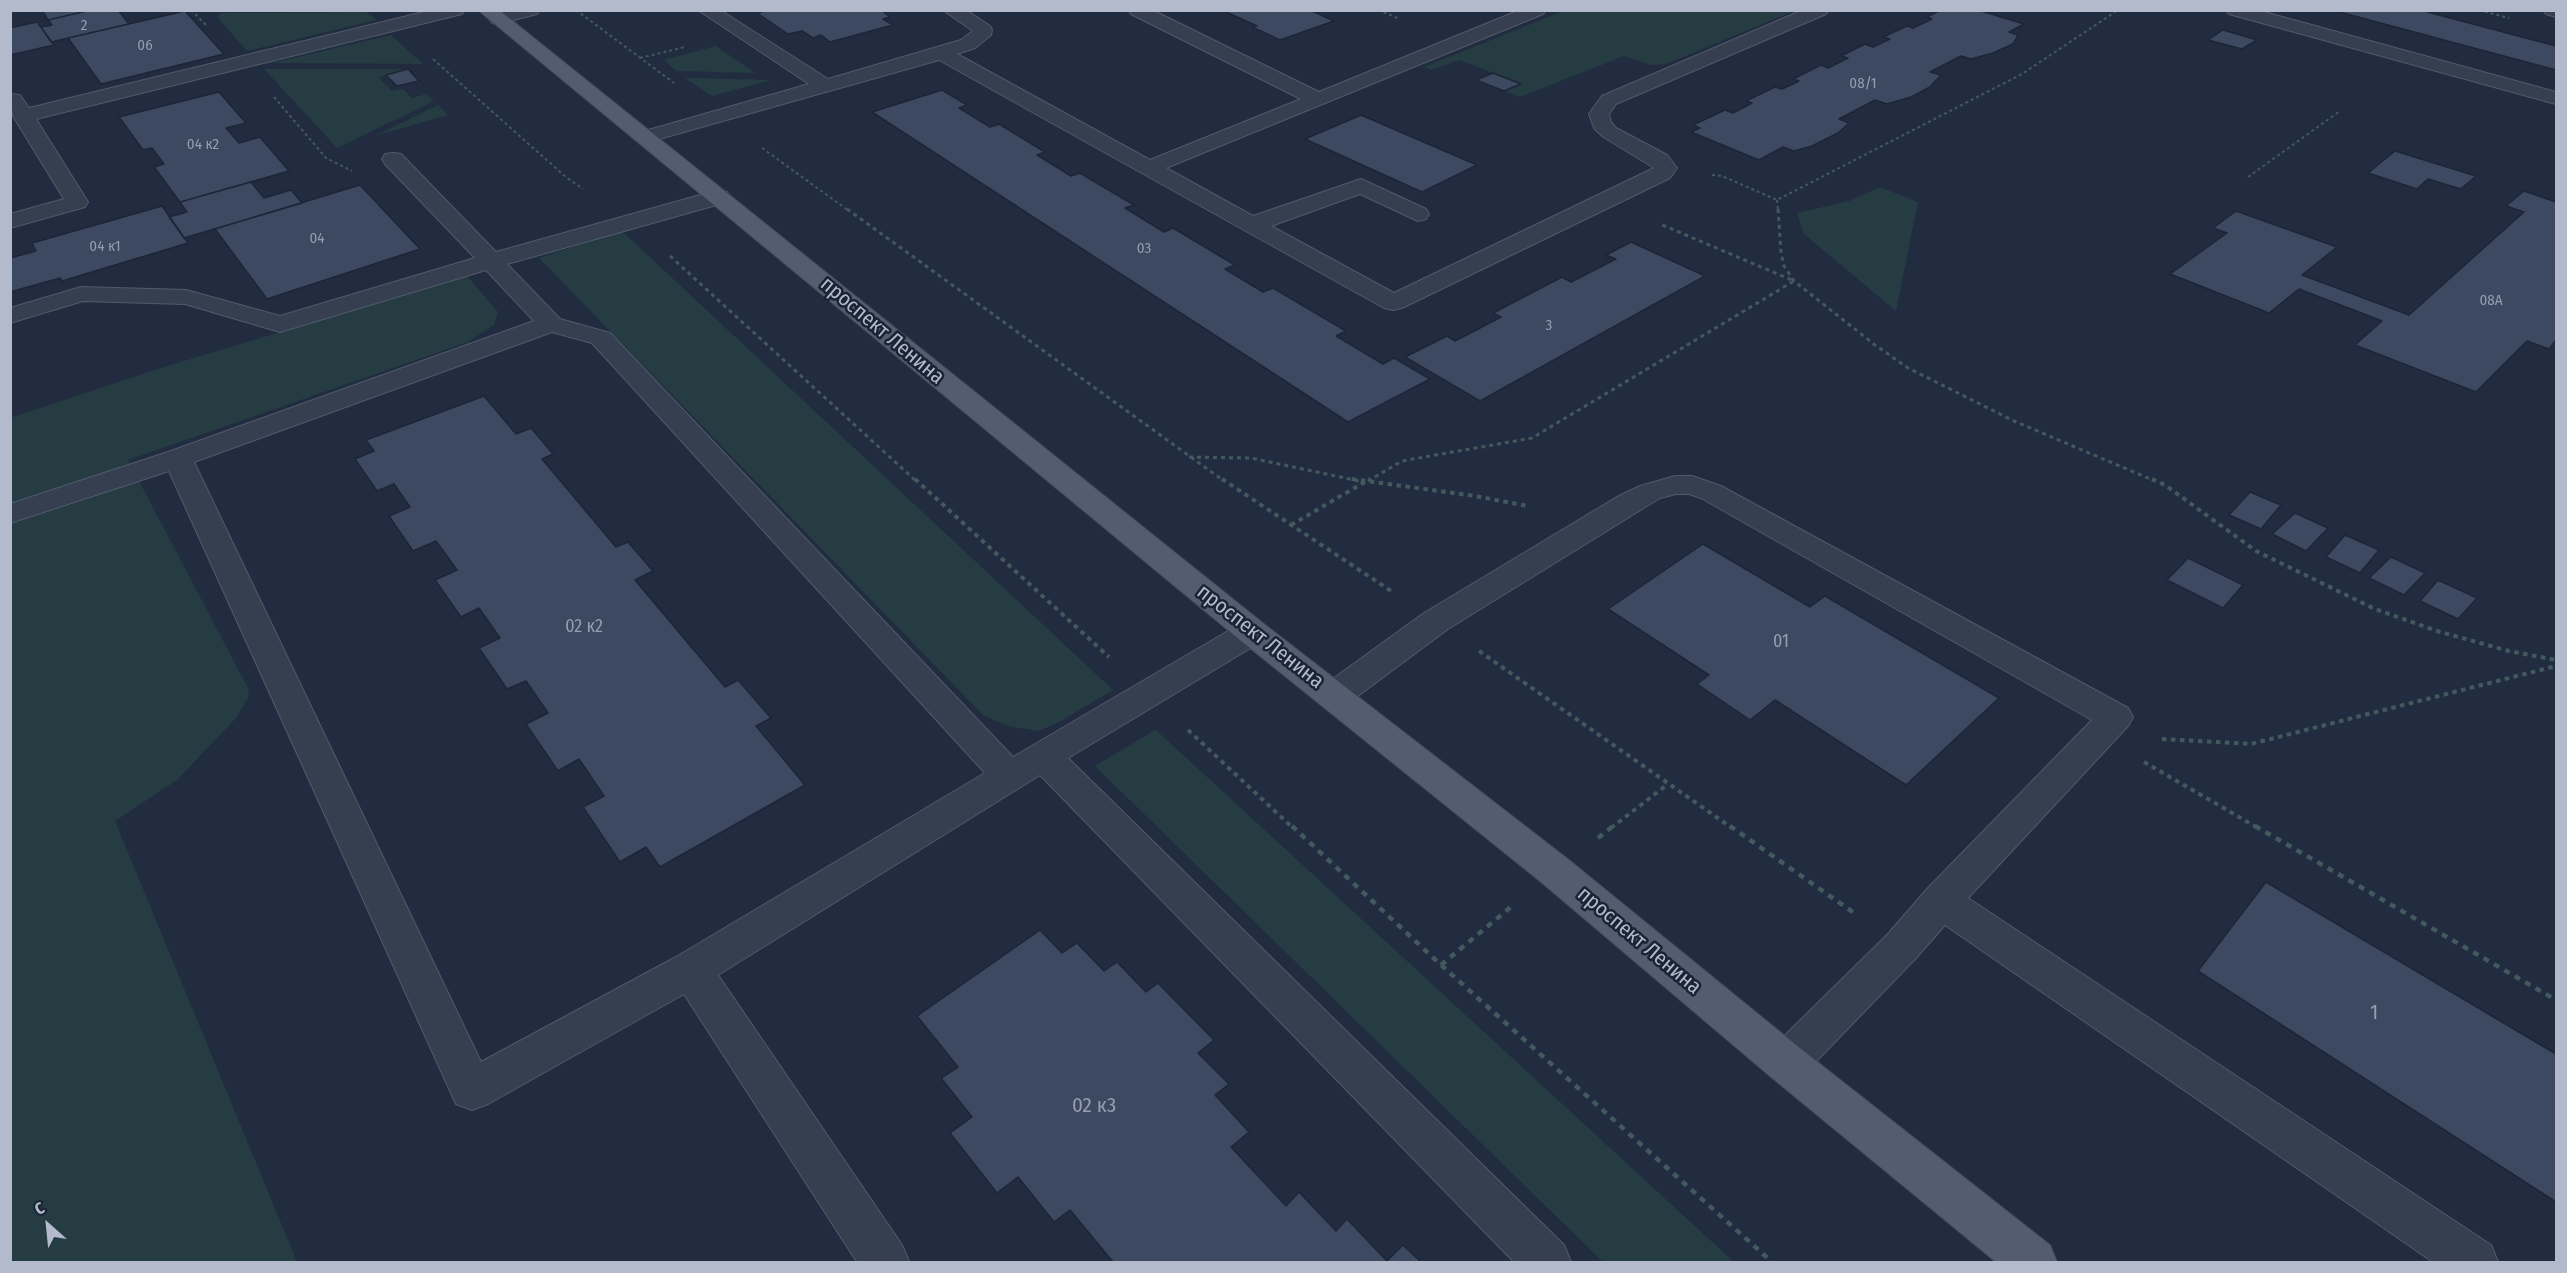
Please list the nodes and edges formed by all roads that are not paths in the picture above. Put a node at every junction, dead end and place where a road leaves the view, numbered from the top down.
1 (456, 10) edge
2 (531, 10) edge
3 (707, 10) edge
4 (952, 10) edge
5 (1137, 10) edge
6 (1537, 10) edge
7 (1820, 10) edge
8 (2235, 10) edge
9 (1486, 14) dead end
10 (493, 15) edge
11 (1508, 22) junction
12 (941, 53) junction
13 (825, 86) junction
14 (10, 96) edge
15 (1316, 98) junction
16 (2556, 98) edge
17 (22, 116) junction
18 (645, 137) junction
19 (393, 159) dead end
20 (1148, 168) junction
21 (719, 197) junction
22 (1418, 214) dead end
23 (10, 221) edge
24 (1251, 225) junction
25 (491, 261) junction
26 (10, 316) edge
27 (551, 324) junction
28 (178, 458) junction
29 (10, 514) edge
30 (1252, 632) junction
31 (1335, 695) junction
32 (1026, 766) junction
33 (1941, 902) junction
34 (691, 970) junction
35 (1786, 1064) junction
36 (885, 1263) edge
37 (1547, 1263) edge
38 (2033, 1263) edge
39 (2474, 1263) edge

1 - 17 street
2 - 10 street
3 - 13 street
4 - 12 street
5 - 15 street
6 - 11 street
7 - 24 street
8 - 16 street
9 - 11 street
10 - 18 main road, проспект Ленина
11 - 15 street
12 - 13 street
12 - 20 street
13 - 18 street
14 - 17 street
15 - 20 street
17 - 23 street
18 - 21 main road, проспект Ленина
19 - 25 street
20 - 24 street
21 - 25 street
21 - 30 main road, проспект Ленина
22 - 24 street
25 - 26 street
25 - 27 street
27 - 28 street
27 - 32 street
28 - 29 street
28 - 34 street
30 - 31 main road, проспект Ленина
30 - 32 street
31 - 33 street
31 - 35 main road, проспект Ленина
32 - 34 street
32 - 37 street
33 - 35 street
33 - 39 street
34 - 36 street
35 - 38 main road, проспект Ленина

